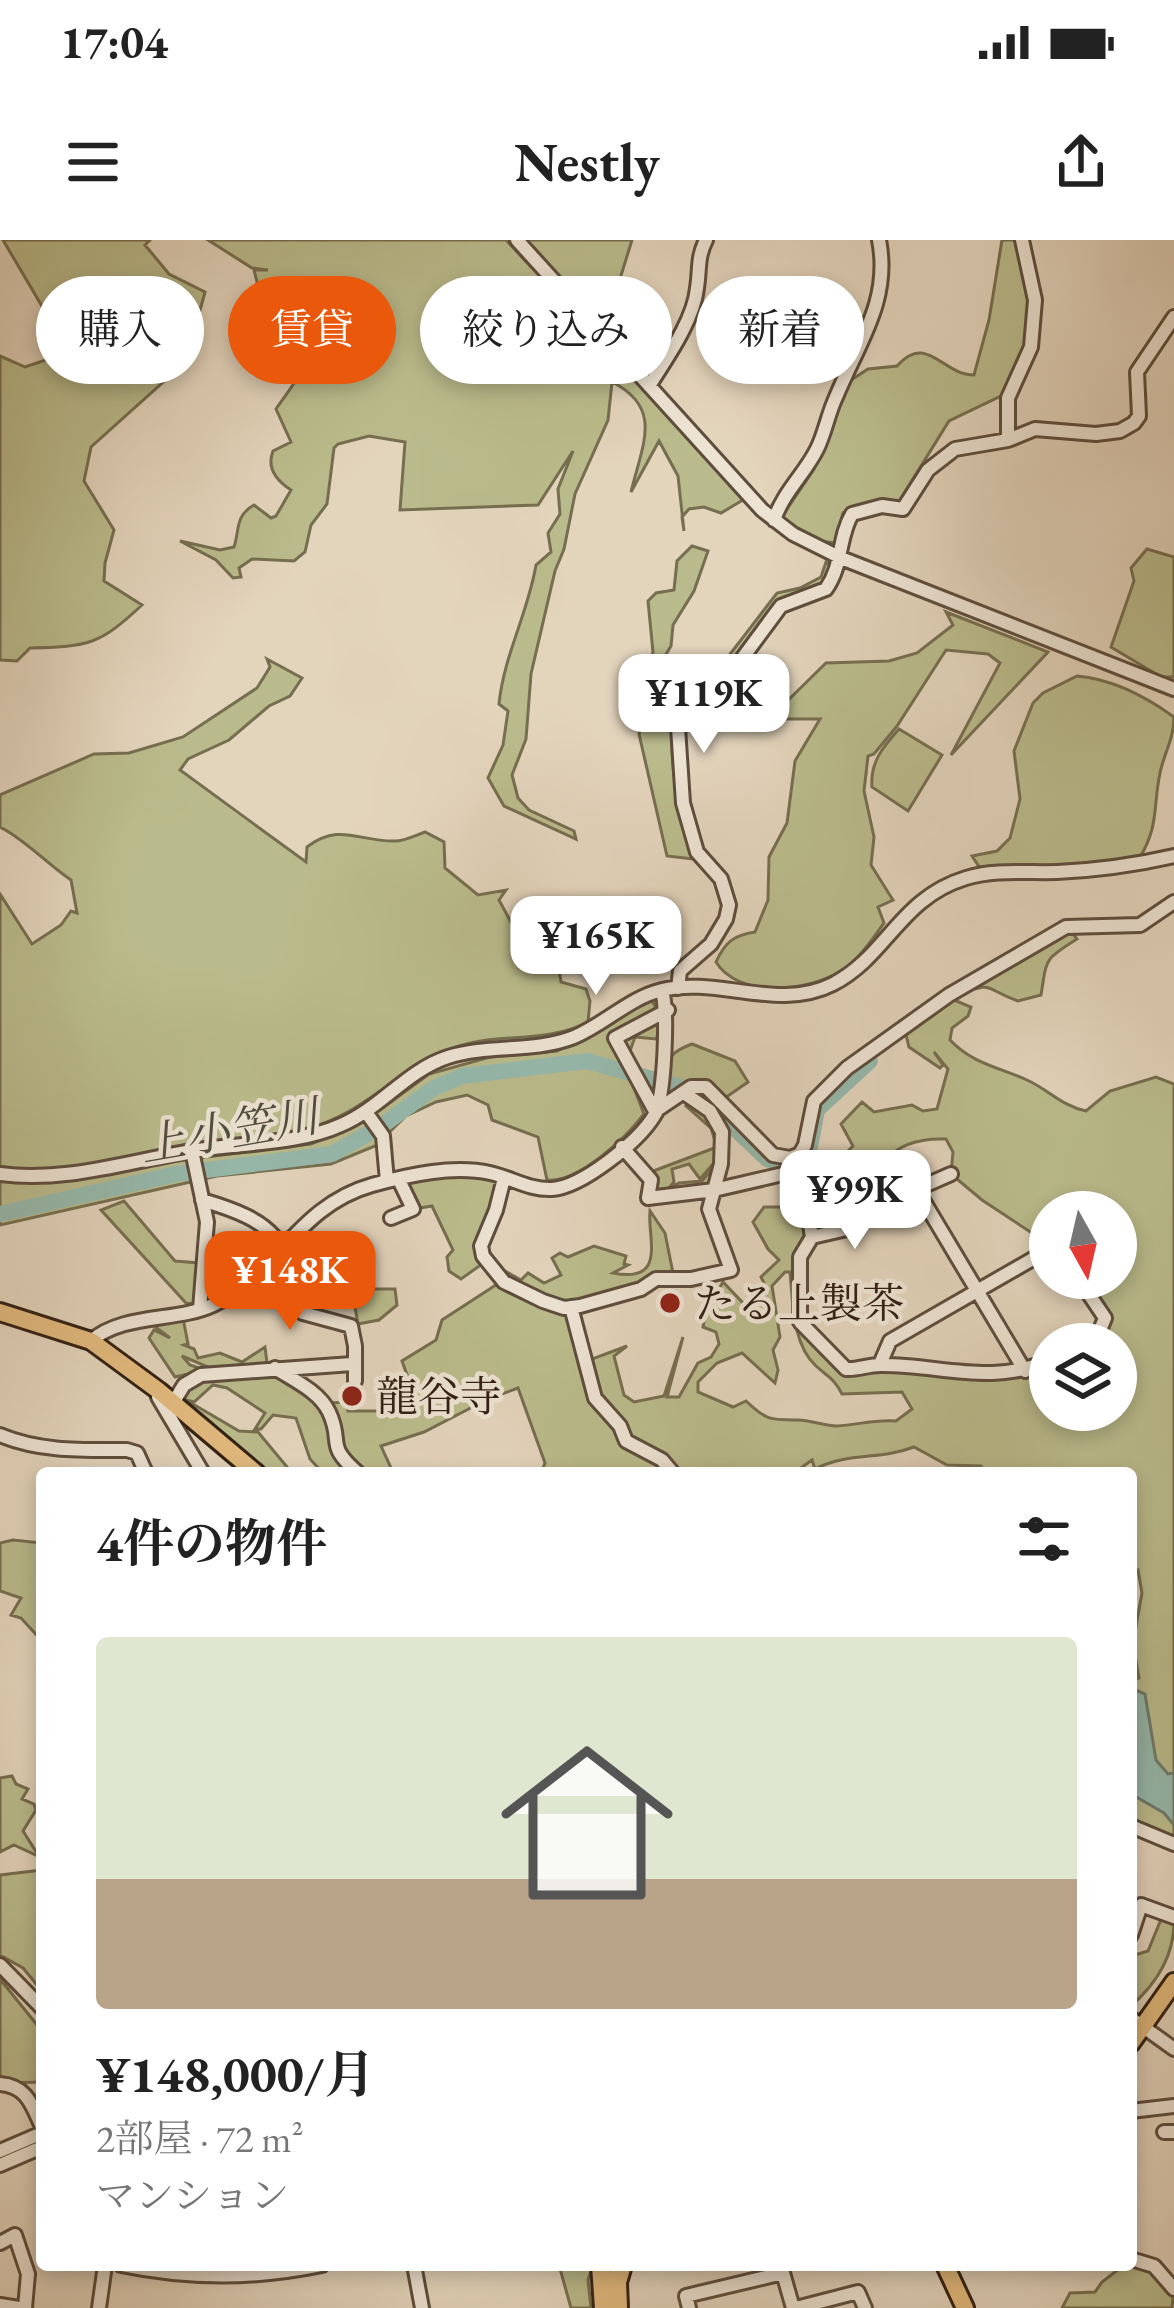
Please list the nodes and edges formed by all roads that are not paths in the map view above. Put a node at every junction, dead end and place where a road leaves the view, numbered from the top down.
1 (517, 240) edge
2 (706, 240) edge
3 (879, 240) edge
4 (1022, 240) edge
5 (1174, 317) edge
6 (649, 386) junction
7 (1008, 440) junction
8 (774, 520) junction
9 (841, 558) junction
10 (1174, 689) edge
11 (1174, 856) edge
12 (1174, 902) edge
13 (678, 988) junction
14 (662, 990) junction
15 (668, 1010) junction
16 (685, 1092) junction
17 (656, 1112) junction
18 (368, 1115) junction
19 (622, 1147) junction
20 (194, 1165) junction
21 (793, 1165) junction
22 (0, 1174) edge
23 (950, 1174) dead end
24 (504, 1178) junction
25 (393, 1181) junction
26 (714, 1190) junction
27 (917, 1190) junction
28 (202, 1200) junction
29 (391, 1218) dead end
30 (812, 1237) junction
31 (483, 1240) junction
32 (284, 1247) junction
33 (1029, 1261) edge
34 (508, 1274) dead end
35 (977, 1291) junction
36 (571, 1307) junction
37 (200, 1309) junction
38 (0, 1312) edge
39 (92, 1341) junction
40 (352, 1364) junction
41 (880, 1364) junction
42 (274, 1368) junction
43 (1029, 1369) edge
44 (1025, 1371) junction
45 (355, 1381) dead end
46 (166, 1397) junction
47 (0, 1435) edge
48 (143, 1467) edge
49 (199, 1467) edge
50 (242, 1467) edge
51 (351, 1467) edge
52 (668, 1467) edge
53 (1137, 1829) edge
54 (1174, 1844) edge
55 (1137, 1917) edge
56 (1174, 1917) edge
57 (0, 1965) edge
58 (1174, 1982) edge
59 (36, 2002) edge
60 (1138, 2023) edge
61 (1174, 2049) edge
62 (0, 2084) edge
63 (1174, 2106) edge
64 (1137, 2110) edge
65 (36, 2115) edge
66 (36, 2133) edge
67 (36, 2150) edge
68 (0, 2152) edge
69 (0, 2165) edge
70 (0, 2243) edge
71 (1137, 2261) edge
72 (104, 2271) edge
73 (149, 2271) edge
74 (266, 2271) edge
75 (415, 2271) edge
76 (609, 2271) edge
77 (609, 2271) edge
78 (948, 2271) edge
79 (1174, 2289) edge
80 (0, 2305) edge
81 (22, 2308) edge
82 (99, 2308) edge
83 (422, 2308) edge
84 (604, 2308) edge
85 (617, 2308) edge
86 (689, 2308) edge
87 (794, 2308) edge
88 (865, 2308) edge
89 (965, 2308) edge

1 - 6 street
2 - 6 street
3 - 8 street
4 - 7 street
5 - 7 street
6 - 8 street
7 - 9 street
8 - 9 street
9 - 10 street
9 - 13 street
11 - 13 street
12 - 21 street
13 - 14 street
14 - 15 street
14 - 18 street
15 - 17 street
15 - 17 street
16 - 17 street
16 - 21 street
16 - 26 street
17 - 19 street
18 - 20 street
18 - 25 street
19 - 24 street
19 - 26 street
20 - 22 street
20 - 28 street
21 - 26 street
21 - 30 street
23 - 27 street
24 - 25 street
24 - 31 street
25 - 29 street
25 - 32 street
26 - 36 street
27 - 30 street
27 - 35 street
28 - 32 street
28 - 37 street
30 - 41 street
31 - 34 street
31 - 36 street
32 - 37 street
32 - 40 street
33 - 35 street
35 - 41 street
35 - 44 street
36 - 52 street
37 - 39 street
38 - 39 main road
39 - 46 main road
40 - 42 street
40 - 45 street
41 - 44 street
42 - 46 street
42 - 51 street
43 - 44 street
46 - 49 street
46 - 50 main road
47 - 48 street
53 - 54 street
55 - 56 street
57 - 59 street
58 - 60 main road
60 - 61 street
62 - 65 street
63 - 64 street
66 - 68 street
67 - 69 street
70 - 81 street
71 - 79 street
72 - 82 street
73 - 74 street
75 - 83 street
76 - 84 highway
77 - 85 highway
78 - 89 main road
80 - 81 street
86 - 87 street
87 - 88 street

